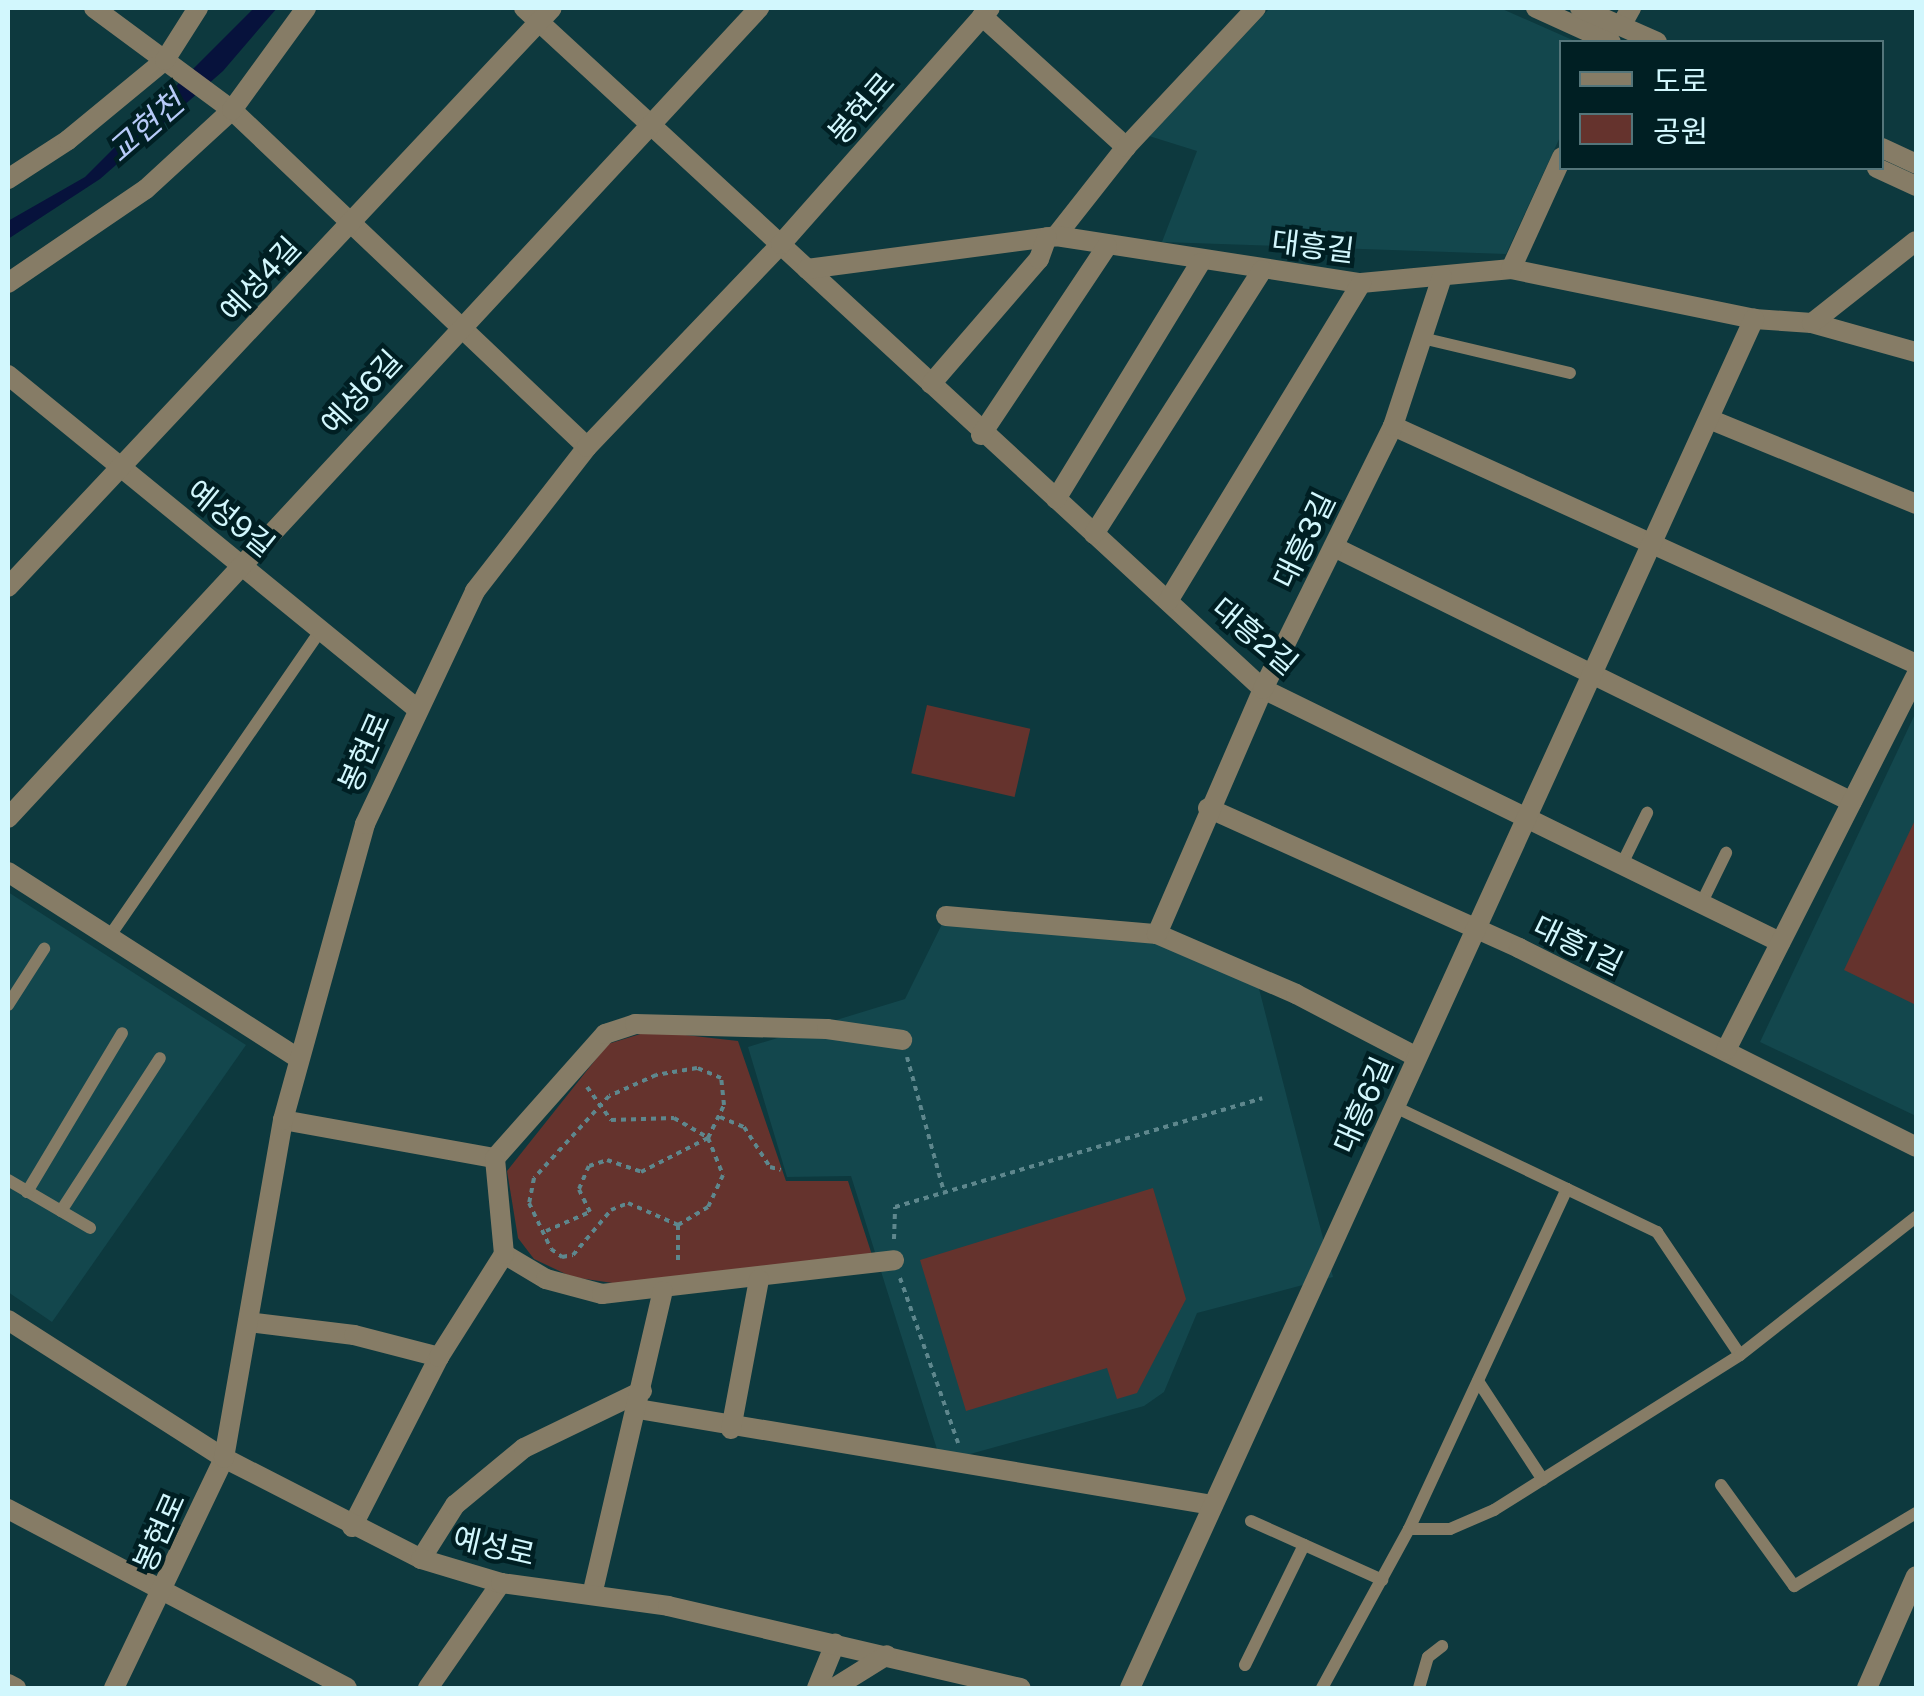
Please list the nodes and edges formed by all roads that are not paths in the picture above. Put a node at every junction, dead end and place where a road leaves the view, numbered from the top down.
1 (94, 8) edge
2 (198, 8) edge
3 (306, 8) edge
4 (759, 8) edge
5 (1256, 8) edge
6 (1536, 8) edge
7 (1580, 8) edge
8 (984, 11) edge
9 (539, 12) edge
10 (1621, 26) edge
11 (1652, 40) edge
12 (164, 60) junction
13 (232, 110) junction
14 (654, 121) junction
15 (1126, 147) junction
16 (1884, 149) edge
17 (1559, 164) edge
18 (1916, 164) edge
19 (1881, 170) edge
20 (8, 179) edge
21 (1916, 186) edge
22 (353, 224) junction
23 (1052, 237) junction
24 (1916, 241) edge
25 (781, 244) junction
26 (1107, 246) junction
27 (1200, 263) junction
28 (807, 269) junction
29 (1511, 269) junction
30 (1262, 270) junction
31 (1442, 277) junction
32 (1360, 283) junction
33 (8, 284) edge
34 (1754, 320) junction
35 (1812, 323) junction
36 (462, 328) junction
37 (1422, 338) junction
38 (1916, 352) edge
39 (1570, 374) dead end
40 (8, 375) edge
41 (931, 384) junction
42 (1709, 418) junction
43 (1393, 426) junction
44 (981, 435) junction
45 (587, 447) junction
46 (123, 469) junction
47 (1056, 499) junction
48 (1916, 504) edge
49 (1094, 534) junction
50 (1651, 546) junction
51 (1334, 548) junction
52 (241, 566) junction
53 (8, 588) edge
54 (1168, 601) junction
55 (321, 630) junction
56 (1916, 664) edge
57 (1916, 675) edge
58 (1592, 676) junction
59 (1263, 690) junction
60 (416, 708) junction
61 (1852, 802) junction
62 (1208, 808) junction
63 (1647, 814) dead end
64 (1528, 815) junction
65 (8, 818) edge
66 (1726, 853) dead end
67 (1623, 862) junction
68 (8, 872) edge
69 (1702, 902) junction
70 (946, 916) dead end
71 (1474, 933) junction
72 (1158, 934) junction
73 (110, 937) junction
74 (1780, 942) junction
75 (44, 949) dead end
76 (8, 1005) edge
77 (122, 1033) dead end
78 (902, 1040) road end
79 (1726, 1050) junction
80 (1418, 1057) junction
81 (160, 1058) dead end
82 (300, 1059) junction
83 (1395, 1107) junction
84 (284, 1120) junction
85 (1916, 1147) edge
86 (495, 1158) junction
87 (8, 1180) edge
88 (1567, 1189) junction
89 (27, 1192) junction
90 (61, 1212) junction
91 (1916, 1218) edge
92 (90, 1228) dead end
93 (504, 1254) junction
94 (894, 1260) road end
95 (759, 1280) junction
96 (668, 1290) junction
97 (8, 1320) edge
98 (248, 1322) junction
99 (1740, 1355) junction
100 (439, 1357) junction
101 (1478, 1382) junction
102 (640, 1400) junction
103 (731, 1429) junction
104 (224, 1458) junction
105 (1543, 1480) junction
106 (1721, 1485) dead end
107 (1213, 1506) junction
108 (8, 1509) edge
109 (1916, 1513) edge
110 (1251, 1521) dead end
111 (352, 1528) junction
112 (1409, 1529) junction
113 (1304, 1545) junction
114 (421, 1559) junction
115 (1916, 1576) edge
116 (1382, 1580) junction
117 (501, 1583) junction
118 (165, 1592) junction
119 (592, 1595) junction
120 (835, 1644) junction
121 (1442, 1646) dead end
122 (886, 1655) junction
123 (1245, 1665) dead end
124 (8, 1684) edge
125 (16, 1688) edge
126 (114, 1688) edge
127 (347, 1688) edge
128 (428, 1688) edge
129 (817, 1688) edge
130 (834, 1688) edge
131 (1021, 1688) edge
132 (1130, 1688) edge
133 (1322, 1688) edge
134 (1419, 1688) edge
135 (1867, 1688) edge

1 - 12 street
2 - 12 street
3 - 13 street
4 - 14 street, 예성6길
5 - 15 street
6 - 10 street
7 - 10 street
8 - 15 street
8 - 25 street, 봉현로
9 - 14 street, 대흥2길
9 - 22 street, 예성4길
10 - 11 street
12 - 13 street
12 - 20 street
13 - 22 street
13 - 33 street
14 - 25 street, 대흥2길
14 - 36 street, 예성6길
15 - 23 street
16 - 18 street
17 - 29 street
19 - 21 street
22 - 36 street
22 - 46 street, 예성4길
23 - 26 street, 대흥길
23 - 28 street, 대흥길
23 - 41 street
24 - 35 street
25 - 28 street, 대흥2길
25 - 45 street, 봉현로
26 - 27 street, 대흥길
26 - 44 street
27 - 30 street, 대흥길
27 - 47 street
28 - 41 street, 대흥2길
29 - 31 street, 대흥길
29 - 34 street, 대흥길
30 - 32 street, 대흥길
30 - 49 street
31 - 32 street, 대흥길
31 - 37 street, 대흥3길
32 - 54 street
34 - 35 street, 대흥길
34 - 42 street, 대흥6길
35 - 38 street, 대흥길
36 - 45 street
36 - 52 street, 예성6길
37 - 39 lane
37 - 43 street, 대흥3길
40 - 46 street, 예성9길
41 - 44 street, 대흥2길
42 - 48 street
42 - 50 street, 대흥6길
43 - 50 street
43 - 51 street, 대흥3길
44 - 47 street, 대흥2길
45 - 60 street, 봉현로
46 - 52 street, 예성9길
46 - 53 street, 예성4길
47 - 49 street, 대흥2길
49 - 54 street, 대흥2길
50 - 56 street
50 - 58 street, 대흥6길
51 - 58 street
51 - 59 street, 대흥3길
52 - 55 street, 예성9길
52 - 65 street, 예성6길
54 - 59 street, 대흥2길
55 - 60 street, 예성9길
55 - 73 lane
57 - 61 street
58 - 61 street
58 - 64 street, 대흥6길
59 - 62 street, 대흥3길
59 - 64 street, 대흥2길
60 - 82 street, 봉현로
61 - 74 street
62 - 71 street, 대흥1길
62 - 72 street, 대흥3길
63 - 67 lane
64 - 67 street, 대흥2길
64 - 71 street, 대흥6길
66 - 69 lane
67 - 69 street, 대흥2길
68 - 73 street
69 - 74 street, 대흥2길
70 - 72 street
71 - 79 street, 대흥1길
71 - 80 street, 대흥6길
72 - 80 street
73 - 82 street
74 - 79 street
75 - 76 lane
77 - 89 lane
78 - 86 street
79 - 85 street, 대흥1길
80 - 83 street, 대흥6길
81 - 90 lane
82 - 84 street, 봉현로
83 - 88 lane
83 - 107 street, 대흥6길
84 - 86 street
84 - 98 street, 봉현로
86 - 93 street
87 - 89 lane
88 - 99 lane
88 - 101 lane
89 - 90 lane
90 - 92 lane
91 - 99 lane
93 - 96 street
93 - 100 street
94 - 95 street
95 - 96 street
95 - 103 street
96 - 102 street
97 - 104 street, 예성로
98 - 100 street
98 - 104 street, 봉현로
99 - 105 lane
100 - 111 street
101 - 105 lane
101 - 112 lane
102 - 103 street
102 - 114 street
102 - 119 street
103 - 107 street
104 - 111 street, 예성로
104 - 118 street, 봉현로
105 - 112 lane
106 - 109 lane
107 - 132 street, 대흥6길
108 - 118 street
110 - 113 lane
111 - 114 street, 예성로
112 - 116 lane
113 - 116 lane
113 - 123 lane
114 - 117 street, 예성로
115 - 135 street
116 - 133 lane
117 - 119 street, 예성로
117 - 128 street
118 - 126 street, 봉현로
118 - 127 street
119 - 120 street, 예성로
120 - 122 street, 예성로
120 - 129 street
121 - 134 lane
122 - 130 street
122 - 131 street, 예성로
124 - 125 street

